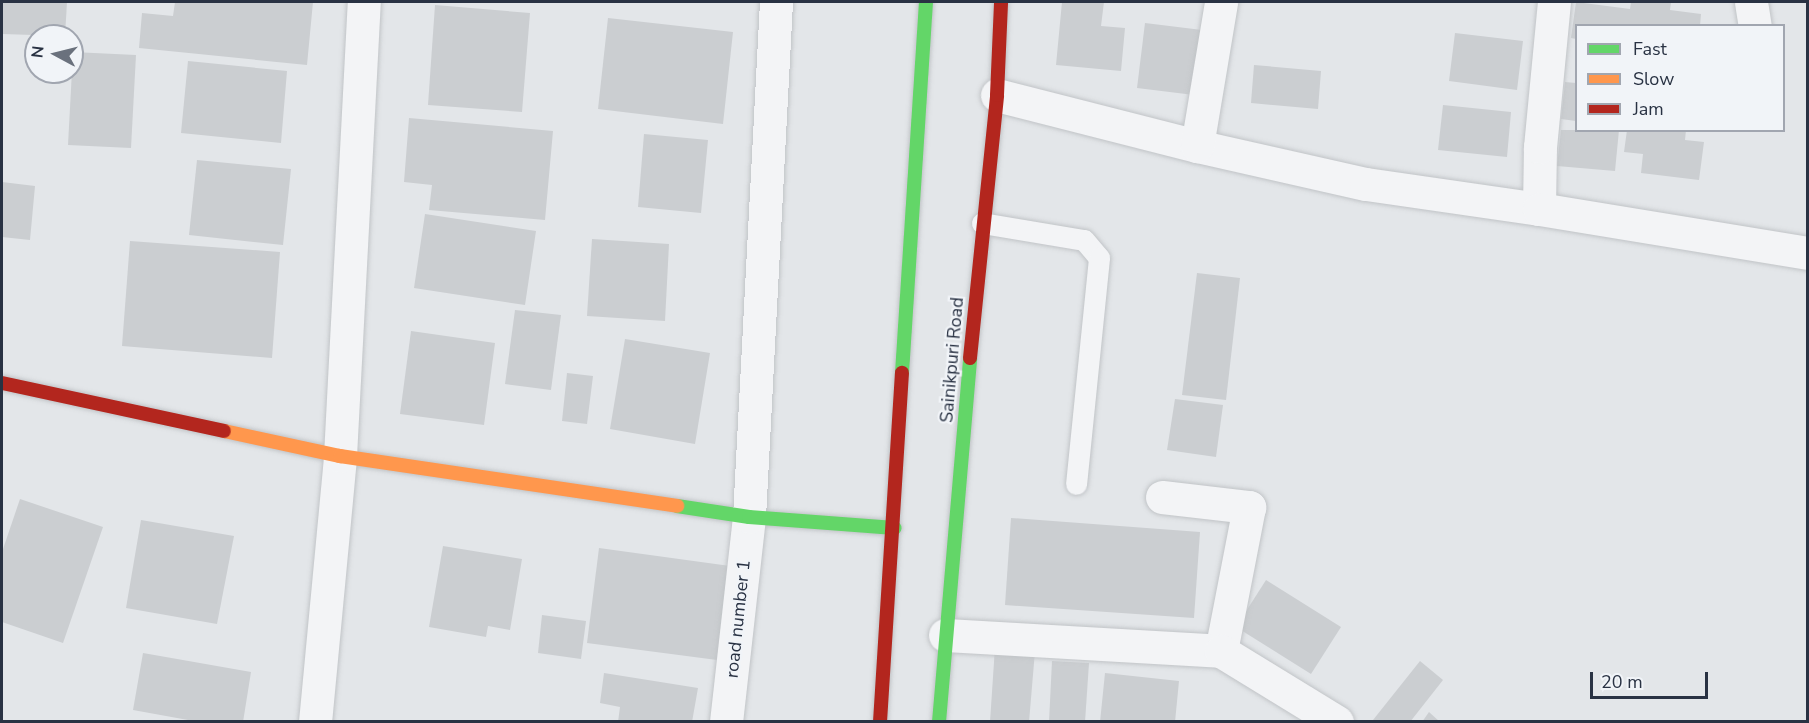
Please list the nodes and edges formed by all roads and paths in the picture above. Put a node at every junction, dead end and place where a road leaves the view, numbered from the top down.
1 (364, 2) edge
2 (776, 2) edge
3 (926, 2) edge
4 (1001, 2) edge
5 (1221, 2) edge
6 (1554, 2) edge
7 (1751, 2) edge
8 (1755, 24) edge
9 (997, 95) junction
10 (1197, 146) junction
11 (1539, 209) junction
12 (982, 223) junction
13 (1808, 254) edge
14 (2, 382) edge
15 (340, 456) junction
16 (1076, 484) dead end
17 (1162, 497) dead end
18 (749, 518) junction
19 (895, 528) junction
20 (945, 634) junction
21 (1221, 651) junction
22 (315, 722) edge
23 (726, 722) edge
24 (880, 722) edge
25 (939, 722) edge
26 (1337, 722) edge

1 - 15 street
2 - 18 street, road number 1
3 - 19 main road
4 - 9 main road, Sainikpuri Road
5 - 10 street
6 - 11 street
7 - 8 street
9 - 10 street
9 - 12 main road, Sainikpuri Road
10 - 11 street
11 - 13 street
12 - 16 lane
12 - 20 main road, Sainikpuri Road
14 - 15 main road
15 - 18 main road
15 - 22 street
17 - 21 street
18 - 19 main road
18 - 23 street, road number 1
19 - 24 main road
20 - 21 street
20 - 25 main road, Sainikpuri Road
21 - 26 street

